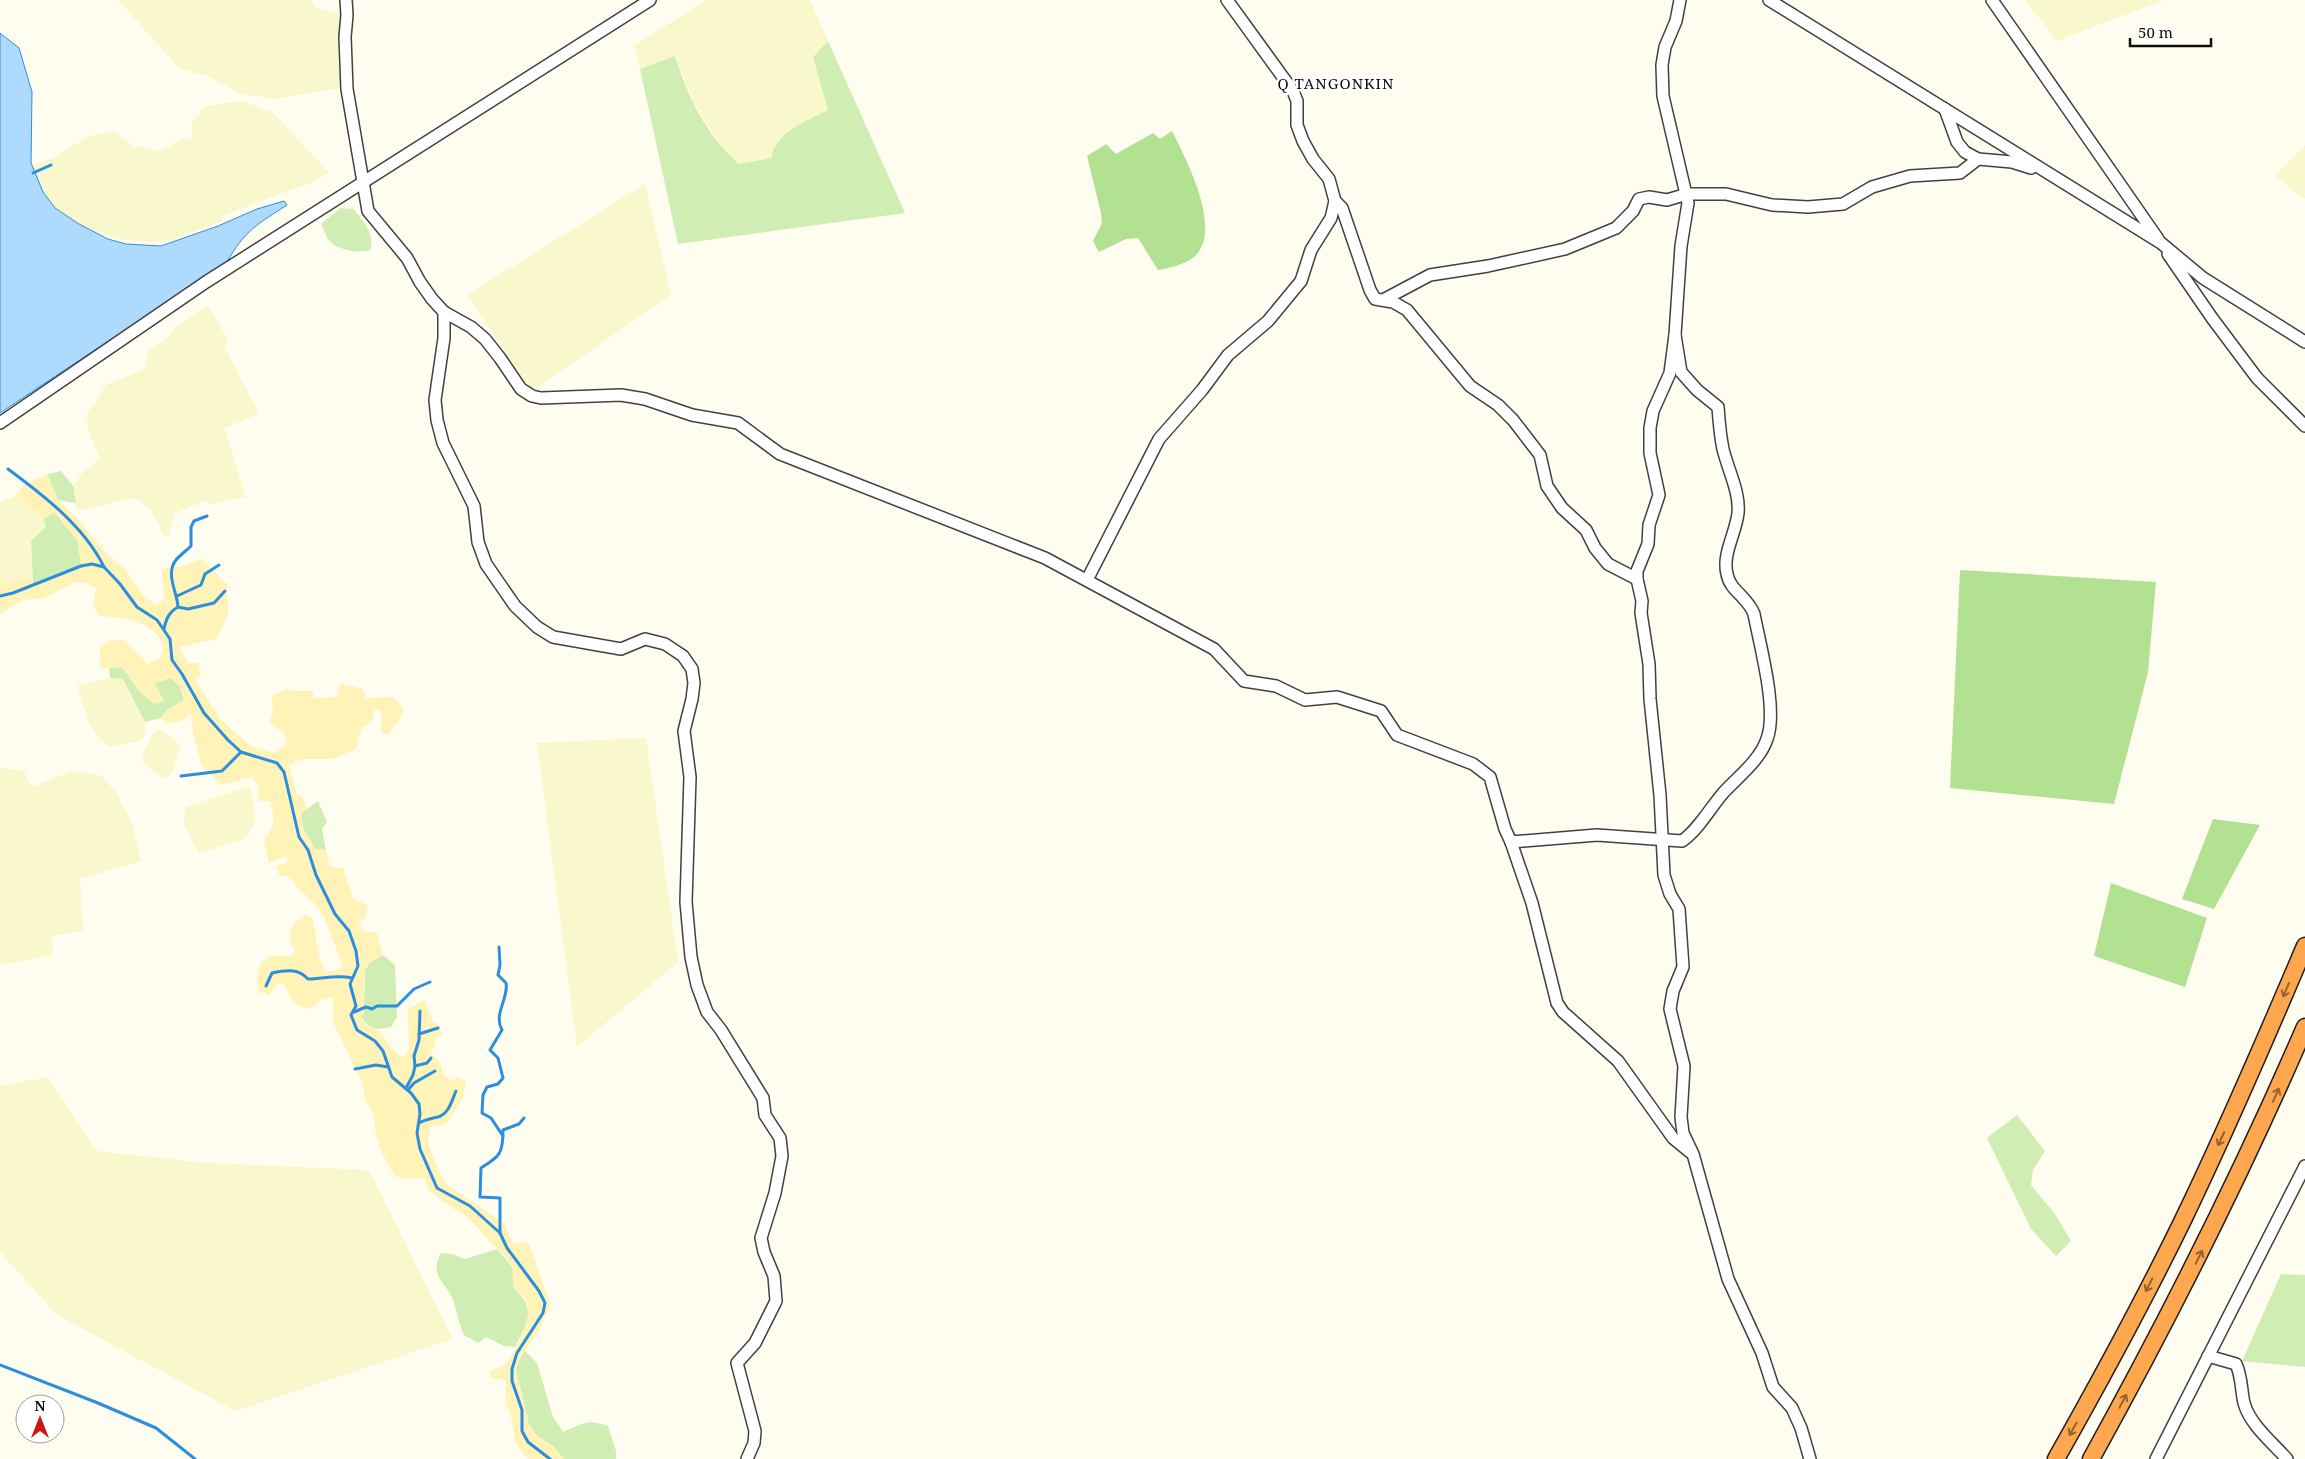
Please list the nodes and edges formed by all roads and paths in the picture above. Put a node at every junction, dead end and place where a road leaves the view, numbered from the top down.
1 (346, 0) edge
2 (650, 0) edge
3 (1227, 0) edge
4 (1680, 0) edge
5 (1769, 0) edge
6 (1992, 0) edge
7 (1946, 109) junction
8 (1978, 159) junction
9 (2052, 175) junction
10 (363, 183) junction
11 (1687, 194) junction
12 (1335, 201) junction
13 (2161, 243) junction
14 (1383, 300) junction
15 (444, 312) junction
16 (1675, 335) junction
17 (2305, 342) edge
18 (0, 423) edge
19 (2305, 426) edge
20 (1637, 579) junction
21 (1087, 580) junction
22 (1663, 839) junction
23 (1511, 842) junction
24 (2305, 946) edge
25 (2305, 1027) edge
26 (1693, 1154) junction
27 (2305, 1166) edge
28 (2208, 1356) junction
29 (747, 1459) edge
30 (1810, 1459) edge
31 (2056, 1459) edge
32 (2091, 1459) edge
33 (2156, 1459) edge
34 (2287, 1459) edge

1 - 10 street
2 - 10 street
3 - 12 street
4 - 11 street
5 - 7 street
6 - 13 street
7 - 8 street
7 - 9 street
8 - 9 street
8 - 11 street
9 - 13 street
10 - 15 street
10 - 18 street
11 - 14 street
11 - 16 street
12 - 14 street
12 - 21 street
13 - 17 street
13 - 19 street
14 - 20 street
15 - 21 street
15 - 29 street
16 - 20 street
16 - 22 street
20 - 22 street
21 - 23 street
22 - 23 street
22 - 26 street
23 - 26 street
24 -> 31 highway
32 -> 25 highway
26 - 30 street
27 - 28 street
28 - 33 street
28 - 34 street

